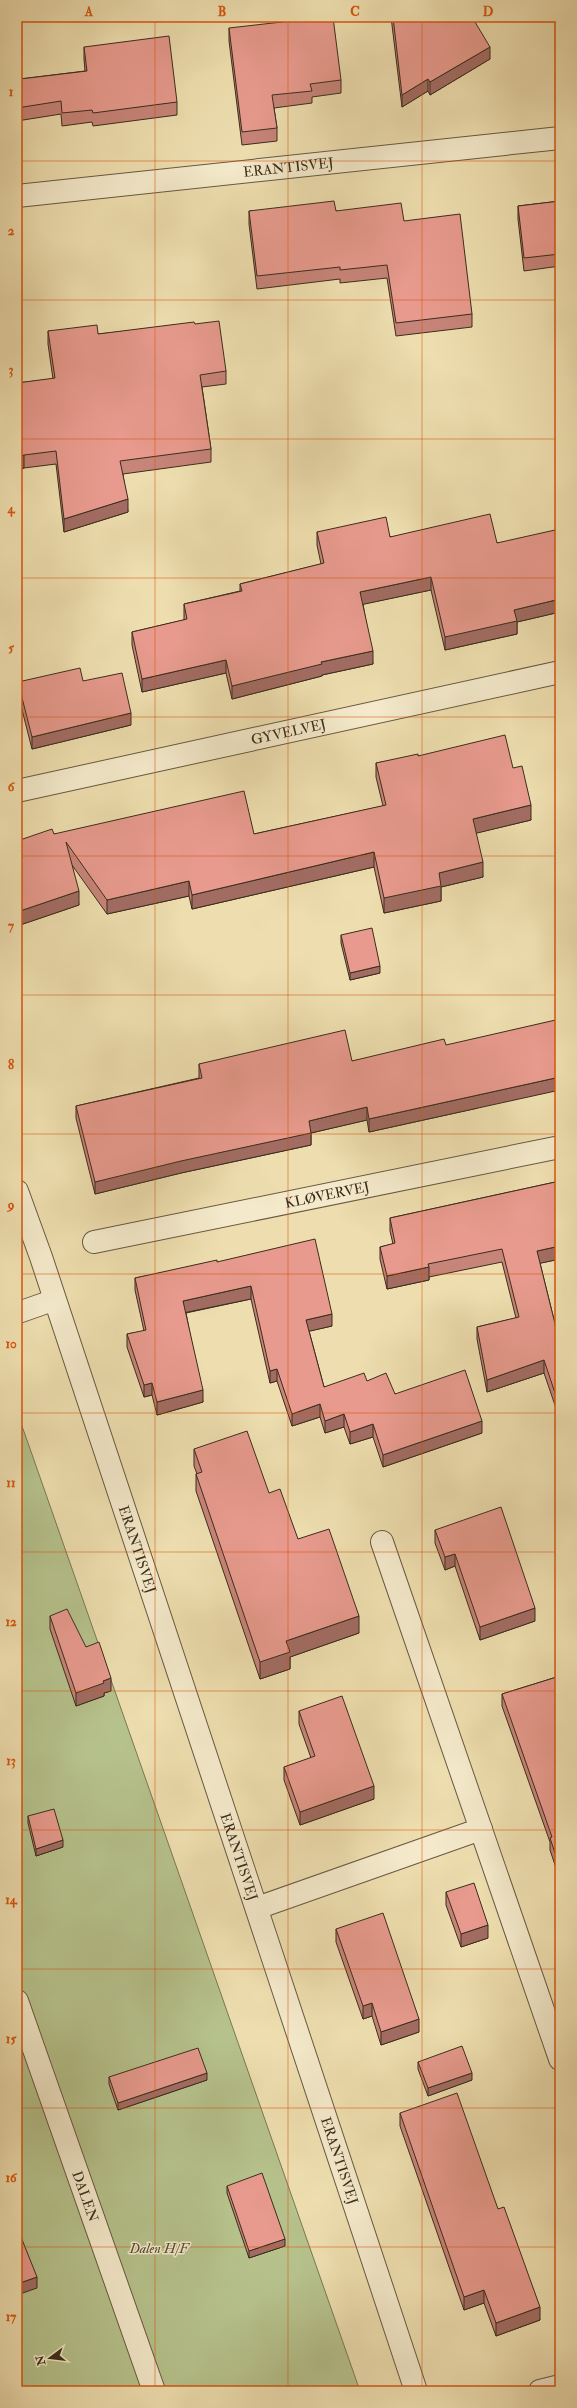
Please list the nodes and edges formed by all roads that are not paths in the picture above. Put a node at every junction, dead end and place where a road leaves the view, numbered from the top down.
1 (560, 138) edge
2 (17, 196) edge
3 (560, 672) edge
4 (17, 791) edge
5 (560, 1147) edge
6 (17, 1191) edge
7 (94, 1242) dead end
8 (54, 1300) junction
9 (17, 1313) edge
10 (382, 1542) dead end
11 (481, 1829) junction
12 (257, 1908) junction
13 (17, 2001) edge
14 (560, 2059) edge
15 (560, 2386) edge
16 (154, 2391) edge
17 (416, 2391) edge
18 (540, 2391) edge

1 - 2 street, ERANTISVEJ
3 - 4 street, GYVELVEJ
5 - 7 street, KLØVERVEJ
6 - 8 street, ERANTISVEJ
8 - 9 lane
8 - 12 street, ERANTISVEJ
10 - 11 street
11 - 12 street, ERANTISVEJ
11 - 14 street
12 - 17 street, ERANTISVEJ
13 - 16 street, DALEN
15 - 18 street

